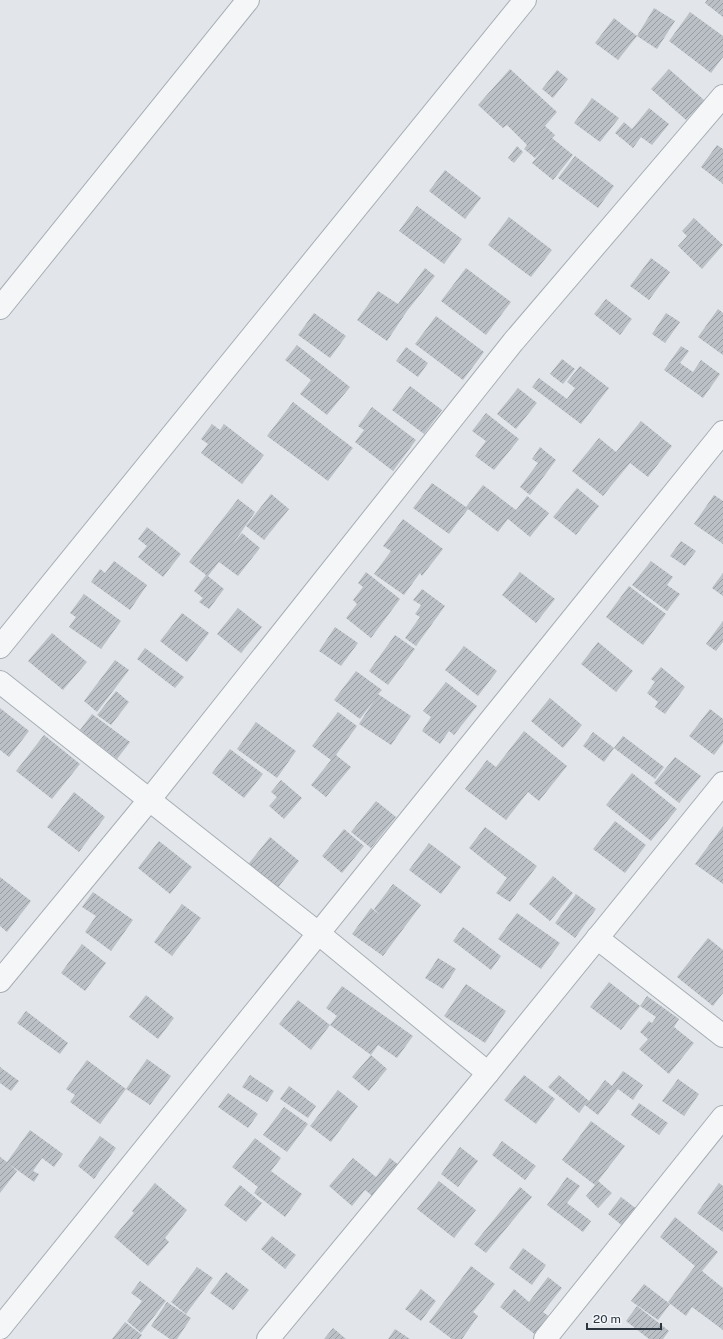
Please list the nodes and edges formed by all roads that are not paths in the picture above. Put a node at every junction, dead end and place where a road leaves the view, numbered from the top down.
1 (248, 0) edge
2 (525, 0) edge
3 (723, 96) edge
4 (0, 308) edge
5 (723, 432) edge
6 (0, 648) edge
7 (0, 682) edge
8 (723, 783) edge
9 (150, 799) junction
10 (318, 933) junction
11 (597, 938) junction
12 (0, 981) edge
13 (723, 1036) edge
14 (488, 1073) junction
15 (723, 1117) edge
16 (0, 1328) edge
17 (268, 1339) edge
18 (545, 1339) edge

1 - 4 street
2 - 6 street
3 - 9 street
5 - 10 street
7 - 9 street
8 - 11 street
9 - 10 street
9 - 12 street
10 - 14 street
10 - 16 street
11 - 13 street
11 - 14 street
14 - 17 street
15 - 18 street

